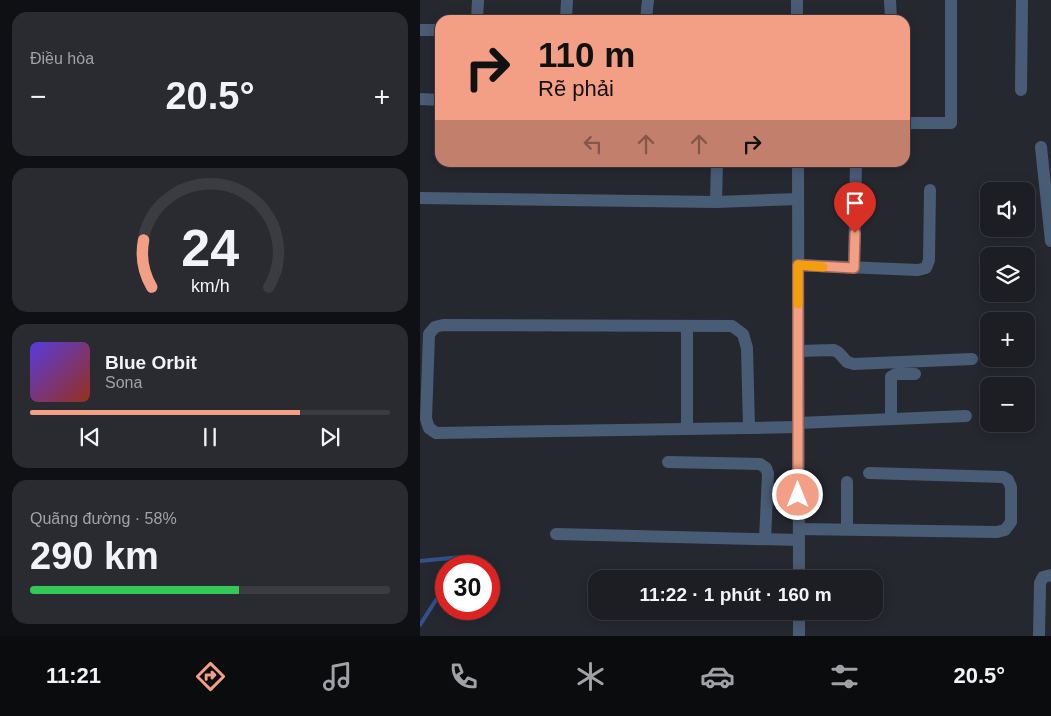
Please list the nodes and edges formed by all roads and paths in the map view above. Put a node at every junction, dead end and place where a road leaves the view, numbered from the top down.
1 (478, 0) edge
2 (567, 0) edge
3 (648, 0) edge
4 (797, 0) edge
5 (890, 0) edge
6 (951, 0) edge
7 (1022, 0) edge
8 (477, 15) edge
9 (566, 15) edge
10 (646, 15) edge
11 (797, 15) edge
12 (891, 15) edge
13 (420, 30) edge
14 (435, 30) edge
15 (1022, 90) dead end
16 (420, 99) edge
17 (435, 100) edge
18 (910, 123) edge
19 (1041, 147) dead end
20 (717, 167) edge
21 (798, 167) edge
22 (856, 167) edge
23 (930, 190) dead end
24 (420, 198) edge
25 (798, 199) junction
26 (716, 202) junction
27 (1051, 241) edge
28 (798, 265) junction
29 (854, 268) junction
30 (687, 326) junction
31 (798, 351) junction
32 (972, 359) dead end
33 (915, 374) dead end
34 (966, 416) dead end
35 (891, 419) junction
36 (798, 425) junction
37 (749, 428) junction
38 (687, 429) junction
39 (668, 462) dead end
40 (869, 473) dead end
41 (847, 482) dead end
42 (847, 529) junction
43 (556, 534) dead end
44 (799, 534) junction
45 (765, 538) junction
46 (799, 570) edge
47 (1051, 575) edge
48 (799, 620) edge
49 (799, 636) edge
50 (1039, 636) edge

1 - 8 street
2 - 9 street
3 - 10 street
4 - 11 street
5 - 12 street
6 - 18 street
7 - 15 street
13 - 14 street
16 - 17 street
19 - 27 street
20 - 26 street
21 - 25 street
22 - 29 street
23 - 29 street
24 - 26 street
25 - 26 street
25 - 28 street
28 - 29 street
28 - 31 street
30 - 37 street
30 - 38 street
30 - 38 street
31 - 32 street
31 - 36 street
33 - 35 street
34 - 35 street
35 - 36 street
36 - 37 street
36 - 44 street
37 - 38 street
39 - 45 street
40 - 42 street
41 - 42 street
42 - 44 street
43 - 45 street
44 - 45 street
44 - 46 street
47 - 50 street
48 - 49 street

